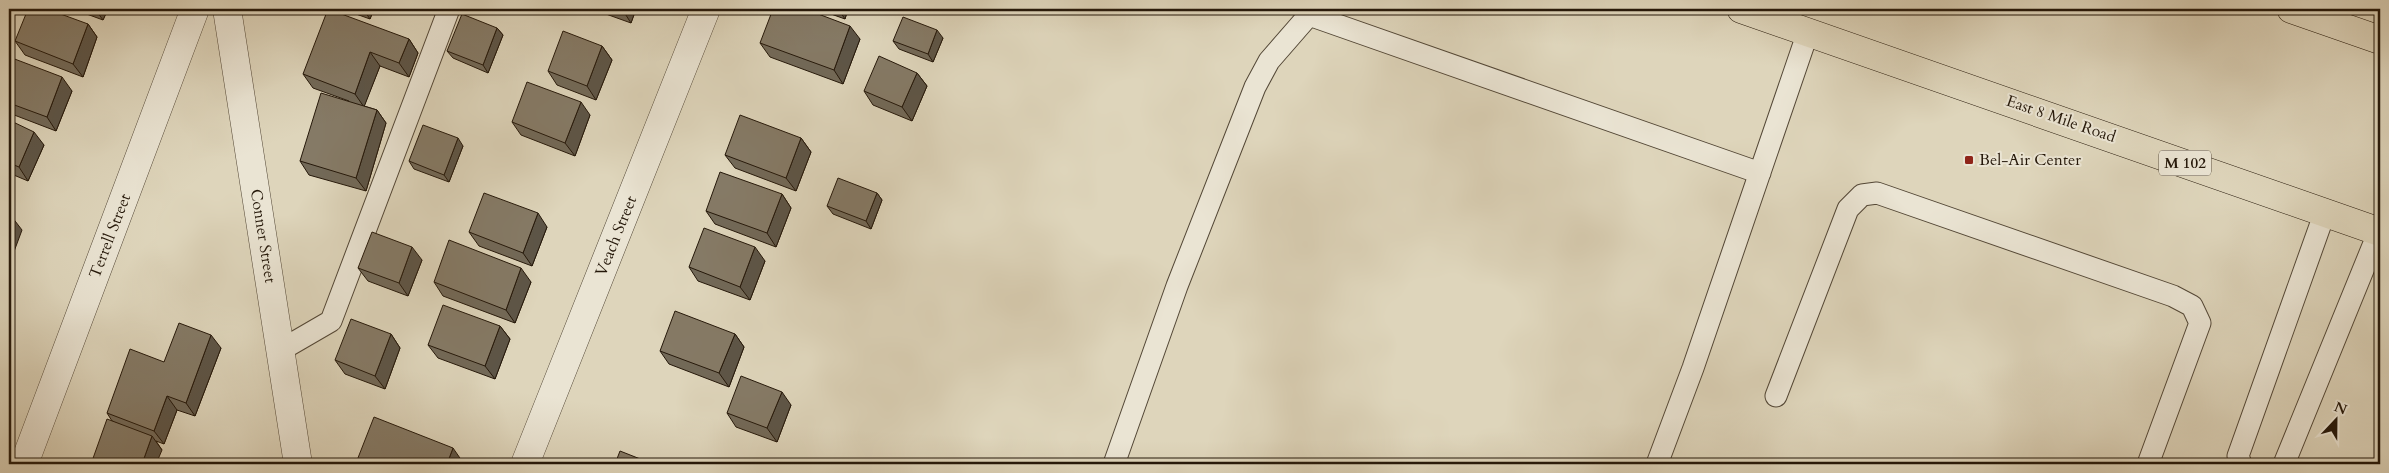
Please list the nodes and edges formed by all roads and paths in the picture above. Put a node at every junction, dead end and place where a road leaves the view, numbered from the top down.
1 (195, 9) edge
2 (228, 9) edge
3 (449, 9) edge
4 (706, 9) edge
5 (1741, 9) edge
6 (2291, 9) edge
7 (1310, 12) edge
8 (1808, 32) junction
9 (2380, 40) edge
10 (1760, 173) junction
11 (2325, 212) junction
12 (2380, 231) edge
13 (280, 350) junction
14 (1776, 396) dead end
15 (24, 464) edge
16 (298, 464) edge
17 (525, 464) edge
18 (1114, 464) edge
19 (1657, 464) edge
20 (2148, 464) edge
21 (2241, 464) edge
22 (2284, 464) edge

1 - 15 street, Terrell Street
2 - 13 street, Conner Street
3 - 13 lane
4 - 17 street, Veach Street
5 - 8 highway, East 8 Mile Road / M 102
6 - 9 highway
7 - 10 lane
7 - 18 lane
8 - 10 lane
8 - 11 highway, East 8 Mile Road / M 102
10 - 19 lane
11 - 12 highway, East 8 Mile Road / M 102
11 - 21 lane
12 - 22 lane
13 - 16 street, Conner Street
14 - 20 lane

